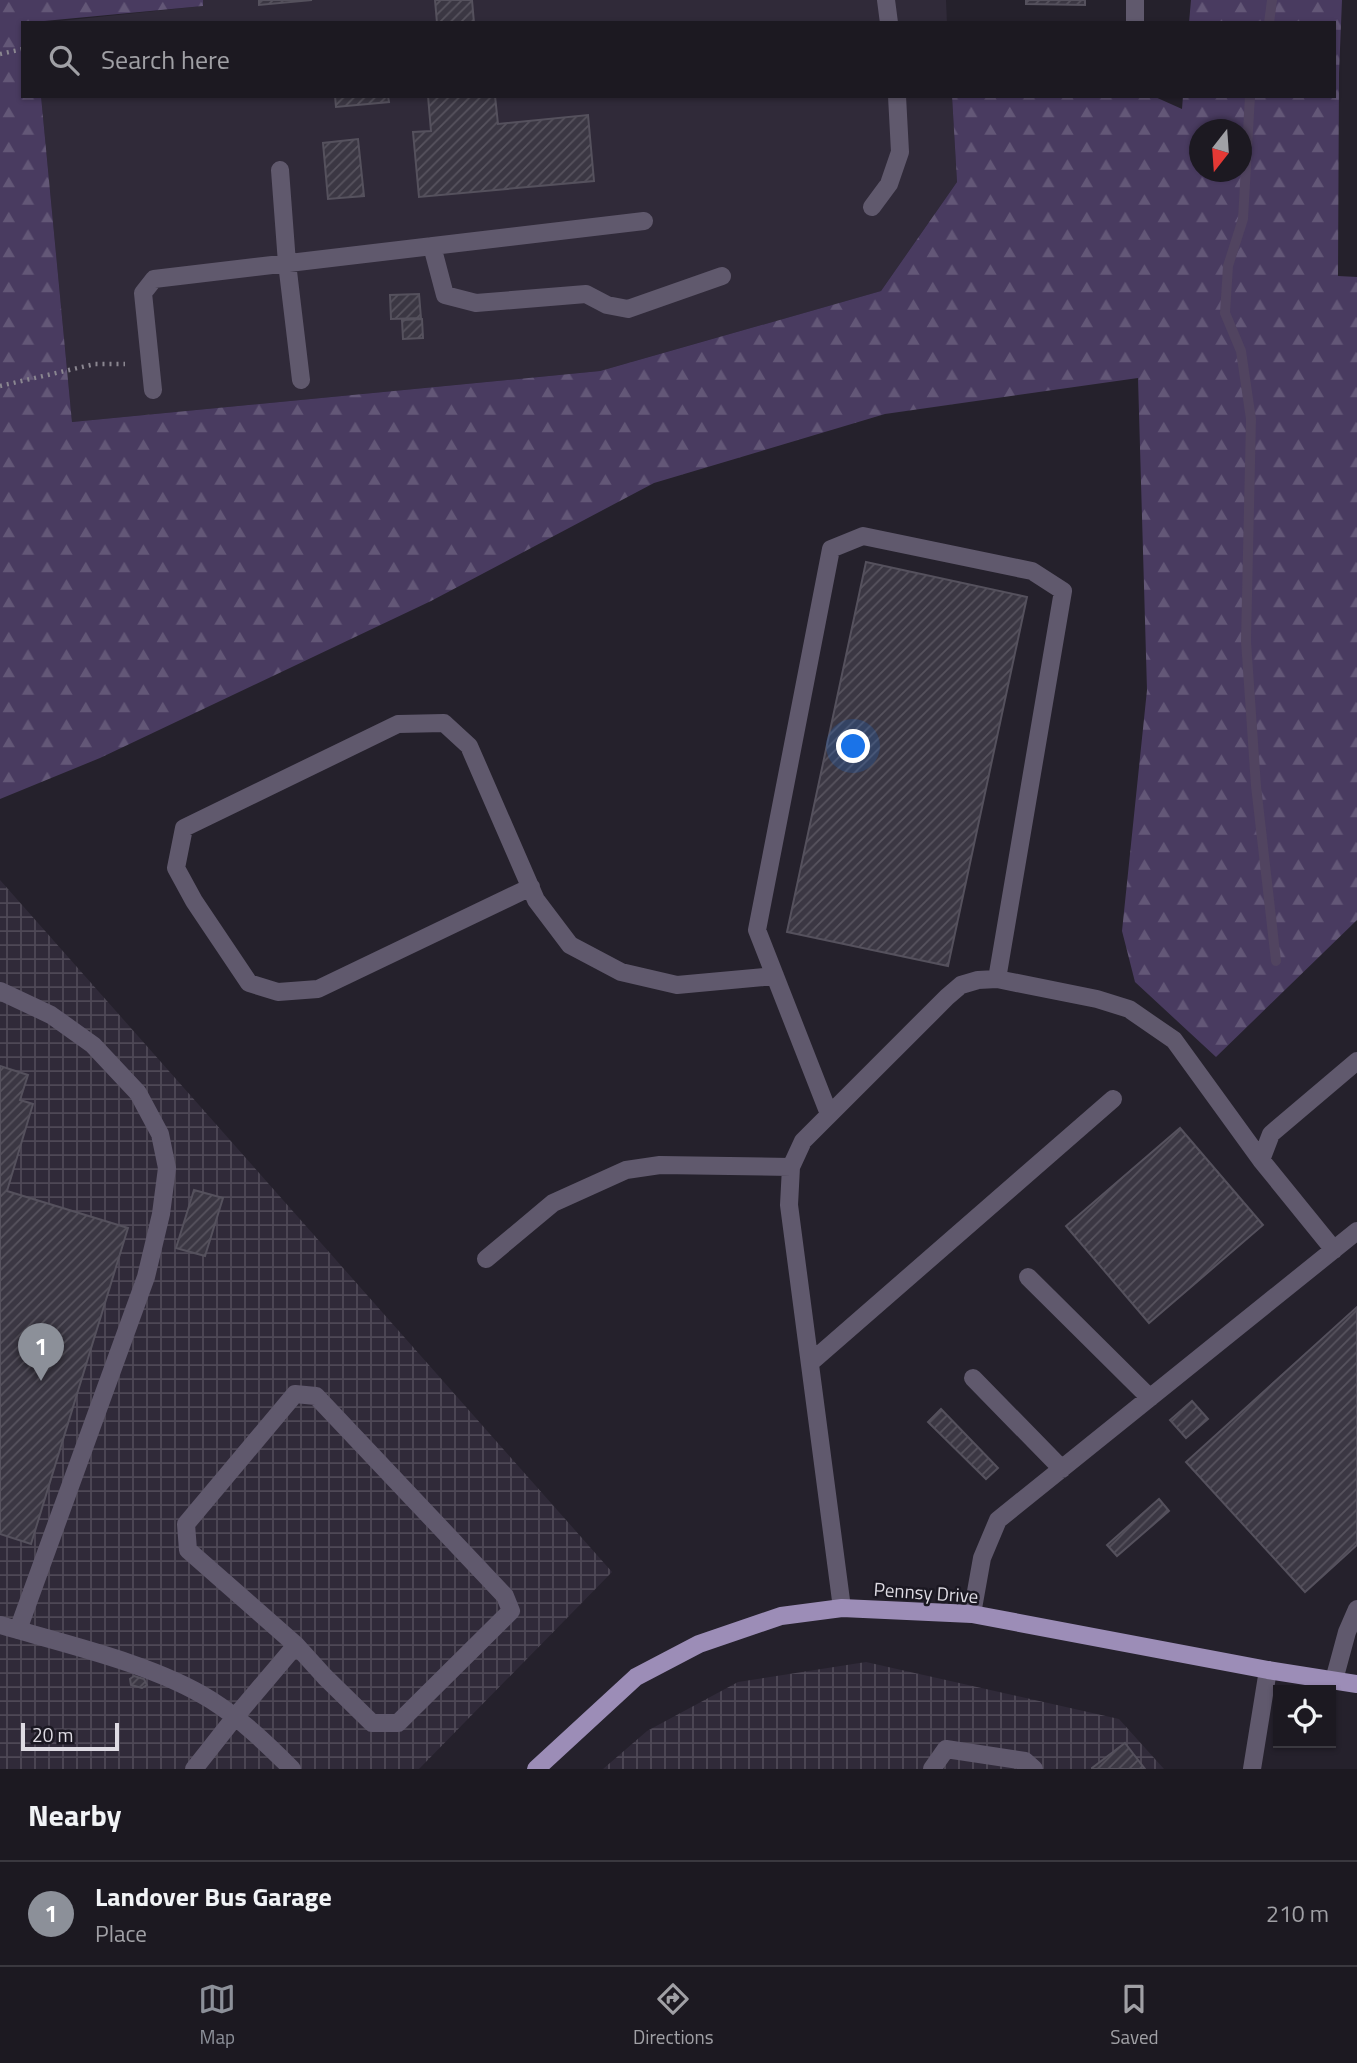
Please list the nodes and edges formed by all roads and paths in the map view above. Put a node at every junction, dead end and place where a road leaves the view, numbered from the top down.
1 (887, 0) edge
2 (1135, 0) edge
3 (889, 21) edge
4 (1135, 21) edge
5 (21, 49) edge
6 (0, 54) edge
7 (897, 98) edge
8 (280, 170) dead end
9 (872, 208) dead end
10 (643, 221) dead end
11 (432, 246) junction
12 (287, 263) junction
13 (722, 276) dead end
14 (150, 364) junction
15 (300, 380) dead end
16 (0, 386) edge
17 (153, 390) dead end
18 (530, 887) junction
19 (775, 976) junction
20 (998, 978) junction
21 (0, 991) edge
22 (1357, 1061) edge
23 (1113, 1099) dead end
24 (829, 1114) junction
25 (1261, 1160) junction
26 (790, 1167) junction
27 (1357, 1231) edge
28 (1334, 1250) junction
29 (485, 1259) dead end
30 (1028, 1277) dead end
31 (810, 1363) junction
32 (973, 1378) dead end
33 (1150, 1398) junction
34 (1062, 1469) junction
35 (842, 1608) junction
36 (1357, 1609) edge
37 (972, 1614) junction
38 (0, 1625) edge
39 (18, 1630) junction
40 (296, 1645) junction
41 (1268, 1671) junction
42 (1334, 1680) junction
43 (1357, 1684) edge
44 (234, 1717) junction
45 (194, 1769) edge
46 (292, 1769) edge
47 (536, 1769) edge
48 (932, 1769) edge
49 (1034, 1769) edge
50 (1252, 1769) edge

1 - 3 street
2 - 4 street
5 - 6 path
7 - 9 street
8 - 12 street
10 - 11 street
11 - 12 street
11 - 13 street
12 - 14 street
12 - 15 street
14 - 16 path
14 - 17 street
18 - 18 street
18 - 19 street
19 - 20 street
19 - 24 street
20 - 24 street
20 - 25 street
21 - 39 street
22 - 25 street
23 - 31 street
24 - 26 street
25 - 28 street
26 - 29 street
26 - 31 street
27 - 28 street
28 - 33 street
30 - 33 street
31 - 35 street
32 - 34 street
33 - 34 street
34 - 37 street
35 - 37 main road, Pennsy Drive
35 - 47 main road, Pennsy Drive
36 - 42 street
37 - 41 main road, Pennsy Drive
38 - 39 street
39 - 44 street
40 - 40 street
40 - 44 street
41 - 42 main road, Pennsy Drive
41 - 50 street
42 - 43 main road, Pennsy Drive
44 - 45 street
44 - 46 street
48 - 49 street

